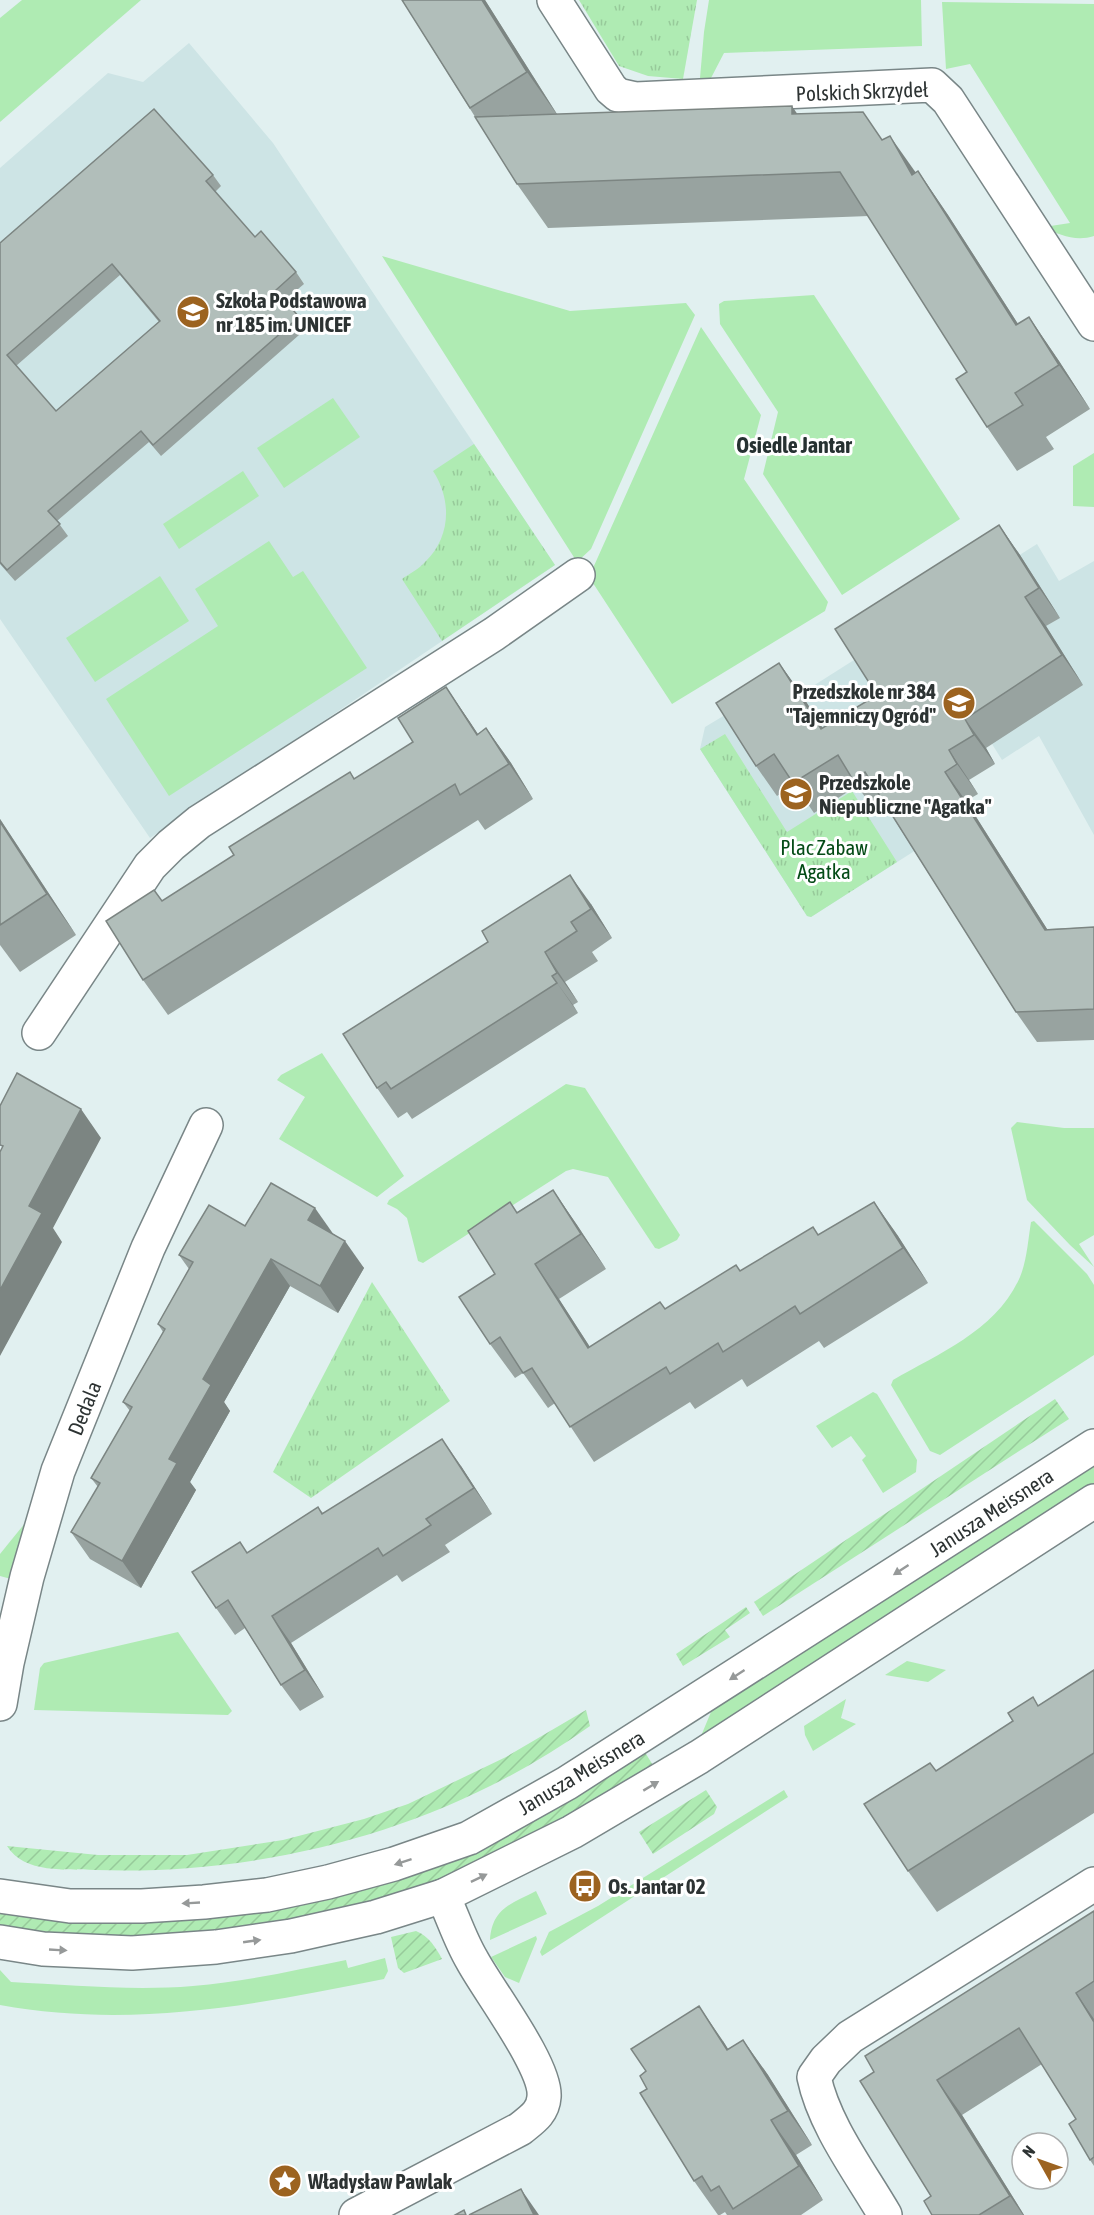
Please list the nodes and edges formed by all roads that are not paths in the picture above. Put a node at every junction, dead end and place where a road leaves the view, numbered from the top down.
1 (554, 0) edge
2 (1094, 324) edge
3 (578, 575) dead end
4 (39, 1033) dead end
5 (206, 1125) dead end
6 (1094, 1446) edge
7 (1094, 1501) edge
8 (0, 1704) edge
9 (1094, 1884) edge
10 (0, 1896) edge
11 (444, 1896) junction
12 (0, 1942) edge
13 (356, 2215) edge
14 (885, 2215) edge

1 - 2 street, Polskich Skrzydeł
3 - 4 street
5 - 8 street, Dedala
6 -> 10 street, Janusza Meissnera
11 -> 7 street
9 - 14 street
12 -> 11 street
11 - 13 street

